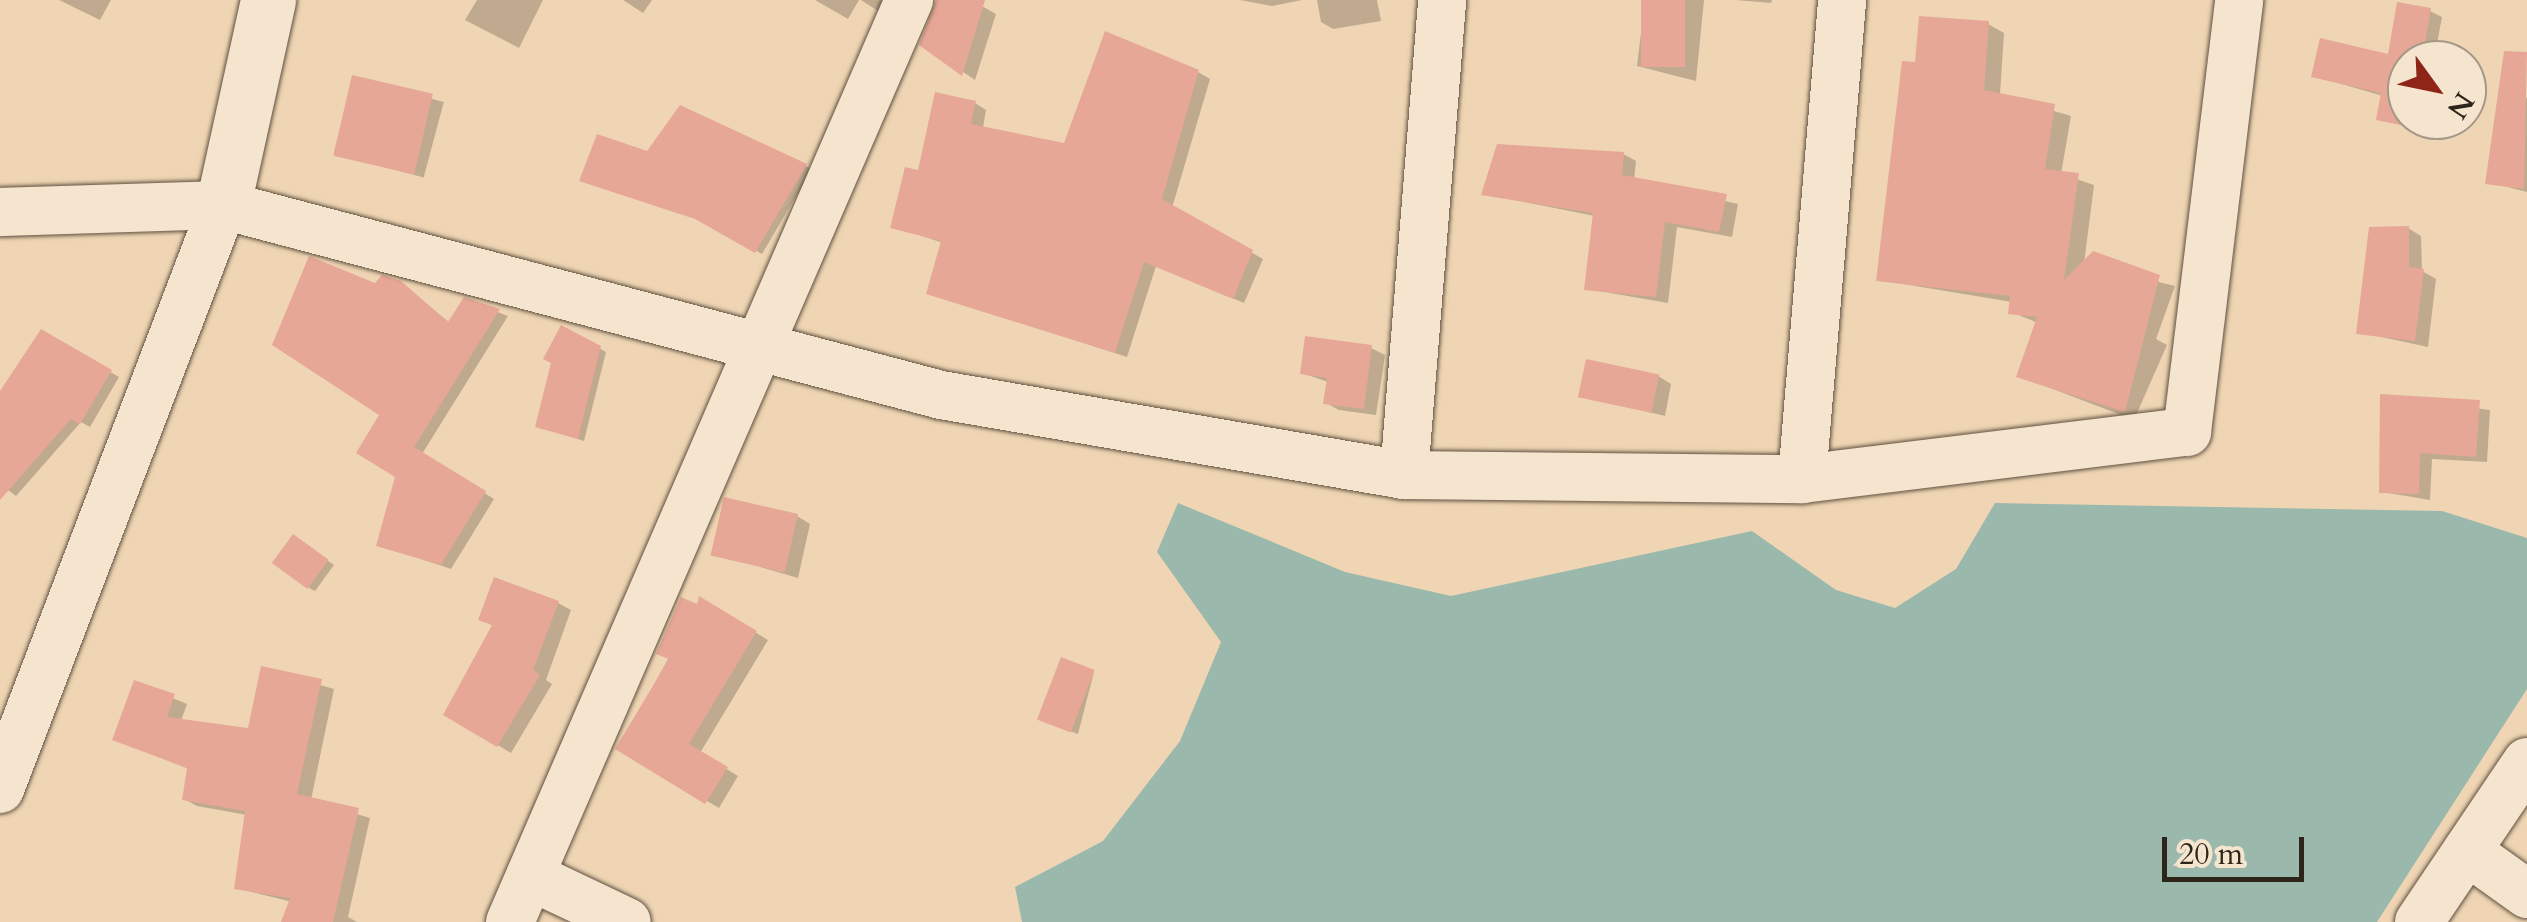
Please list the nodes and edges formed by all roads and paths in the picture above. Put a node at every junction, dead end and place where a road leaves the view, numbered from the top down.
1 (268, 0) edge
2 (909, 0) edge
3 (1442, 0) edge
4 (1842, 0) edge
5 (2240, 0) edge
6 (223, 205) junction
7 (0, 212) edge
8 (758, 343) junction
9 (1404, 475) junction
10 (1802, 479) junction
11 (2527, 762) edge
12 (0, 789) edge
13 (2467, 851) junction
14 (530, 876) junction
15 (2527, 894) edge
16 (510, 922) edge
17 (627, 922) edge
18 (2419, 922) edge

1 - 6 street
2 - 8 street
3 - 9 street
4 - 10 street
5 - 10 street
6 - 7 street
6 - 8 street
6 - 12 street
8 - 9 street
8 - 14 street
9 - 10 street
11 - 13 street
13 - 15 street
13 - 18 street
14 - 16 street
14 - 17 street

